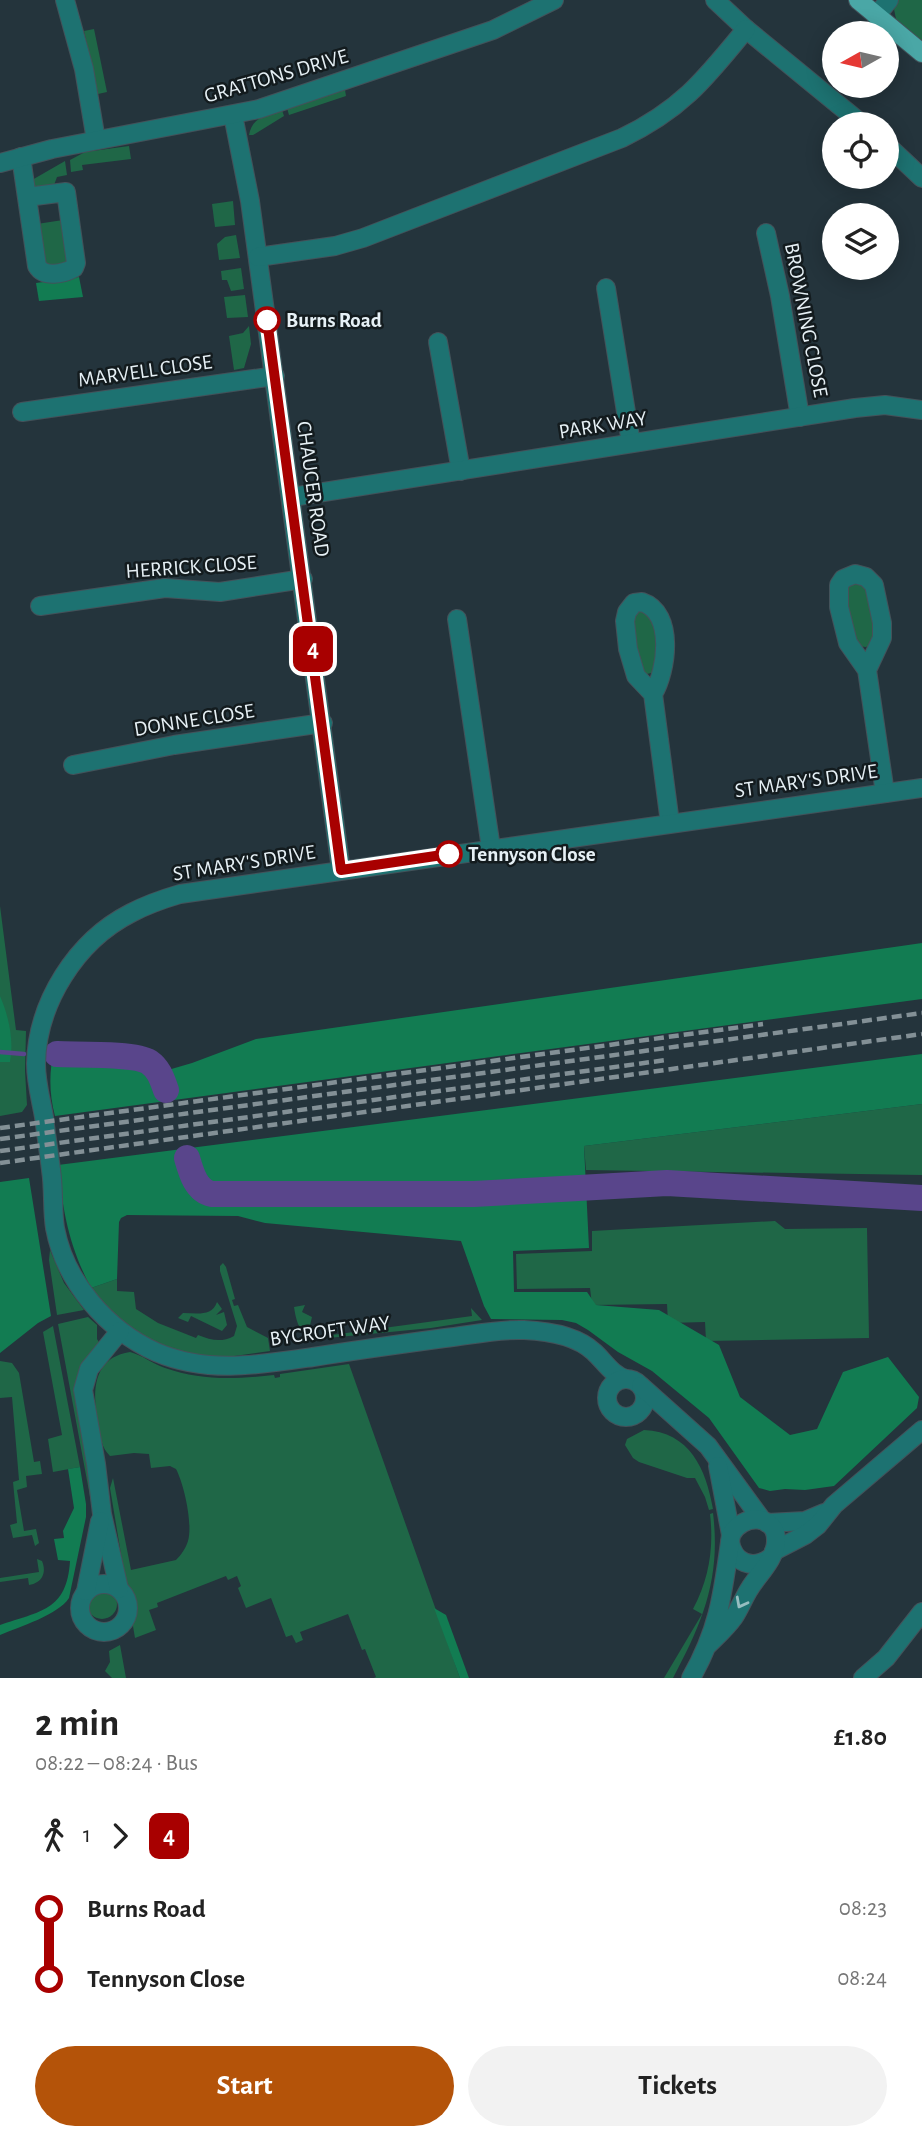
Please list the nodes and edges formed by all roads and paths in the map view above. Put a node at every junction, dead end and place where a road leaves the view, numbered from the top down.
1 (65, 0) edge
2 (554, 0) edge
3 (715, 0) edge
4 (858, 0) edge
5 (890, 0) edge
6 (876, 16) junction
7 (746, 29) junction
8 (922, 53) edge
9 (847, 112) edge
10 (233, 115) junction
11 (96, 140) junction
12 (899, 156) edge
13 (21, 157) junction
14 (0, 163) edge
15 (922, 178) edge
16 (27, 197) junction
17 (766, 233) dead end
18 (258, 257) junction
19 (606, 288) dead end
20 (438, 342) dead end
21 (275, 376) junction
22 (922, 410) edge
23 (22, 412) dead end
24 (800, 417) junction
25 (631, 443) junction
26 (461, 471) junction
27 (292, 497) junction
28 (303, 579) junction
29 (40, 606) dead end
30 (457, 619) dead end
31 (867, 670) junction
32 (653, 694) dead end
33 (323, 723) junction
34 (73, 765) dead end
35 (922, 788) edge
36 (885, 793) junction
37 (670, 824) junction
38 (491, 848) junction
39 (341, 870) junction
40 (120, 1331) junction
41 (554, 1335) junction
42 (634, 1382) junction
43 (607, 1398) junction
44 (633, 1415) junction
45 (922, 1430) edge
46 (694, 1431) junction
47 (717, 1459) junction
48 (827, 1511) junction
49 (102, 1514) junction
50 (764, 1522) junction
51 (730, 1538) junction
52 (772, 1555) junction
53 (119, 1589) junction
54 (86, 1591) junction
55 (922, 1612) edge
56 (916, 1631) edge
57 (708, 1645) junction
58 (691, 1678) edge
59 (863, 1678) edge

1 - 11 street
2 - 10 street, GRATTONS DRIVE
3 - 7 street
4 - 6 main road
5 - 6 street
6 - 8 main road
7 - 9 street
7 - 18 street
10 - 11 street, GRATTONS DRIVE
10 - 18 street, CHAUCER ROAD
11 - 13 street, GRATTONS DRIVE
12 - 15 street
13 - 14 street, GRATTONS DRIVE
13 - 16 street
16 - 16 street
17 - 24 street, BROWNING CLOSE
18 - 21 street, CHAUCER ROAD
19 - 25 street
20 - 26 street
21 - 23 street, MARVELL CLOSE
21 - 27 street, CHAUCER ROAD
22 - 24 street, PARK WAY
24 - 25 street, PARK WAY
25 - 26 street, PARK WAY
26 - 27 street, PARK WAY
27 - 28 street, CHAUCER ROAD
28 - 29 street, HERRICK CLOSE
28 - 33 street, CHAUCER ROAD
30 - 38 street
31 - 31 street
31 - 36 street
32 - 37 street
33 - 34 street, DONNE CLOSE
33 - 39 street, CHAUCER ROAD
35 - 36 street, ST MARY'S DRIVE
36 - 37 street, ST MARY'S DRIVE
37 - 38 street, ST MARY'S DRIVE
38 - 39 street, ST MARY'S DRIVE
39 - 40 street, ST MARY'S DRIVE
40 - 41 street, BYCROFT WAY
40 - 49 street
41 - 42 street, BYCROFT WAY
41 - 43 street, BYCROFT WAY
42 - 43 street
42 - 44 street
42 - 46 street, BYCROFT WAY
43 - 44 street, BYCROFT WAY
44 - 46 street, BYCROFT WAY
45 - 48 street
46 - 47 street, BYCROFT WAY
47 - 50 street, BYCROFT WAY
47 - 51 street, BYCROFT WAY
48 - 50 street
48 - 52 street
49 - 53 street
49 - 54 street
50 - 51 street
50 - 52 street
51 - 52 street
51 - 57 street, BYCROFT WAY
52 -> 57 street
53 - 54 street
53 - 54 street
55 - 56 street
56 - 59 street
57 - 58 street

